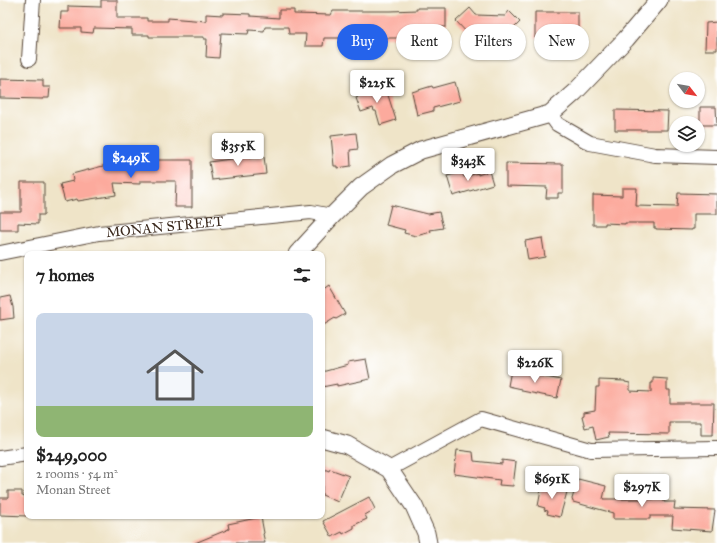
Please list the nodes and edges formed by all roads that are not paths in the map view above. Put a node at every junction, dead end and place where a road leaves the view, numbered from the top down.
1 (33, 0) edge
2 (659, 0) edge
3 (29, 59) dead end
4 (550, 114) junction
5 (717, 157) edge
6 (332, 216) junction
7 (300, 251) edge
8 (0, 253) edge
9 (325, 439) edge
10 (717, 448) edge
11 (24, 454) edge
12 (0, 458) edge
13 (389, 469) junction
14 (428, 543) edge

1 - 3 street
2 - 4 street
4 - 5 street
4 - 6 street
6 - 7 street
6 - 8 street, MONAN STREET
9 - 13 street
10 - 13 street
11 - 12 street
13 - 14 street

